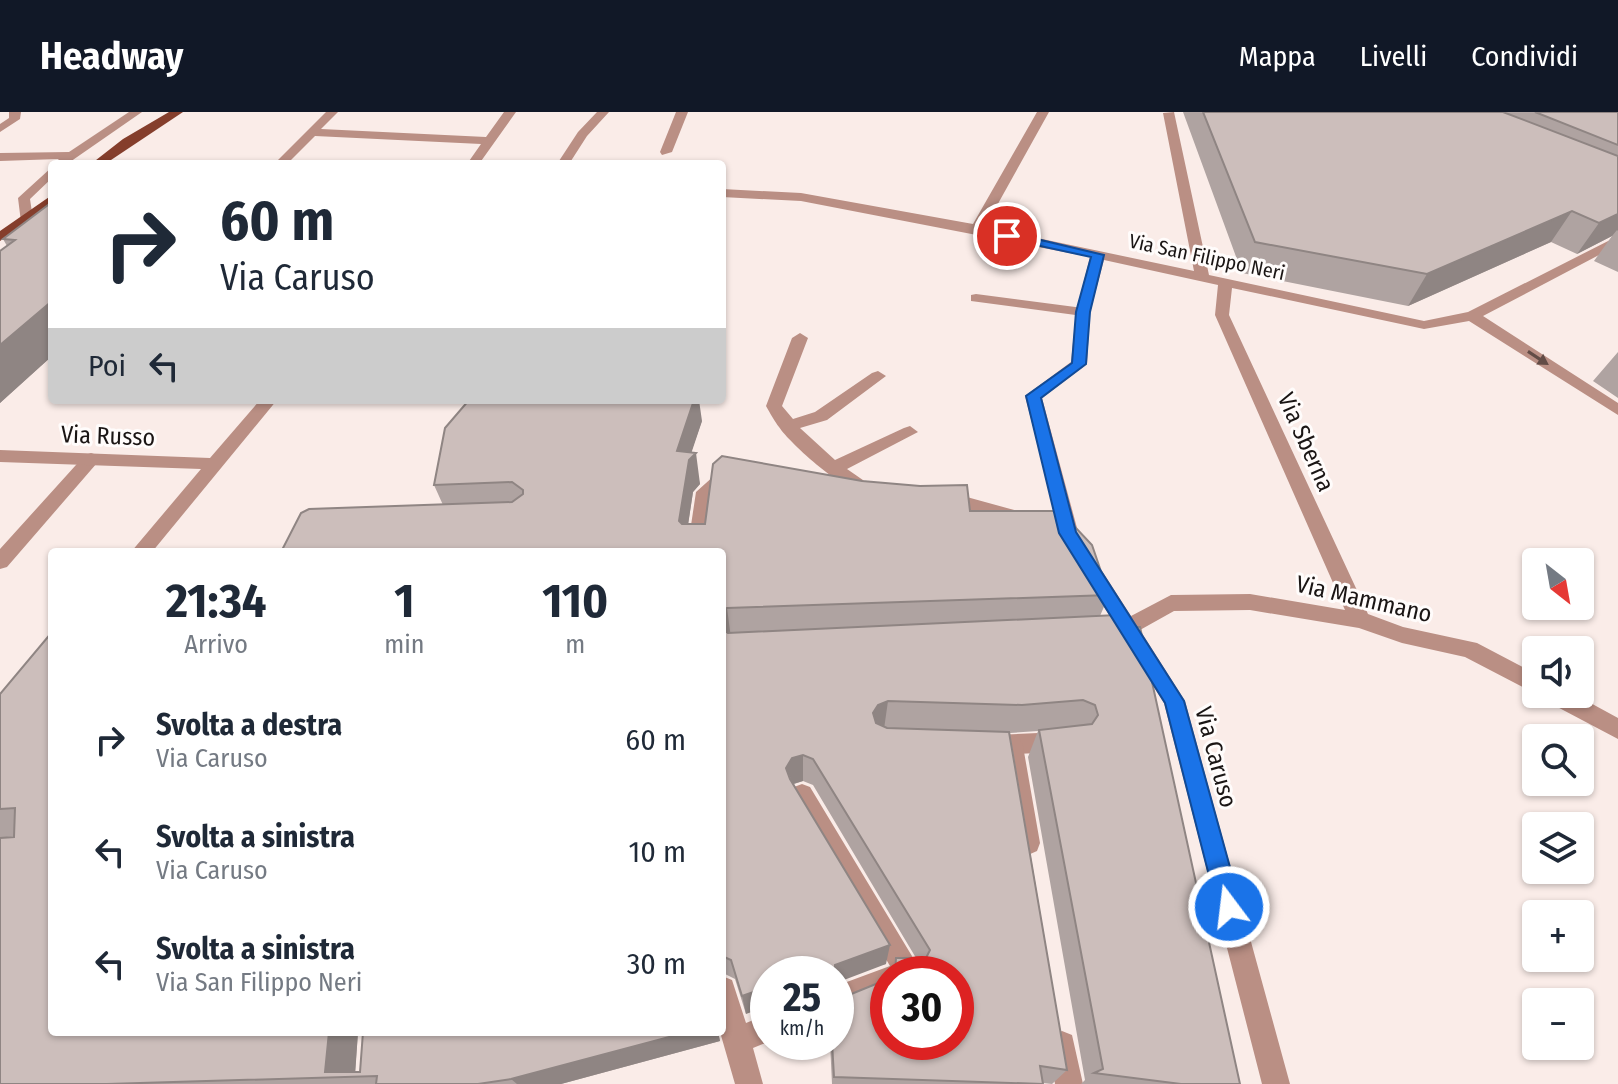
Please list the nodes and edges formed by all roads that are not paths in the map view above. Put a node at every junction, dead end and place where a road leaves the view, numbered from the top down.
1 (15, 112) edge
2 (136, 112) edge
3 (177, 112) edge
4 (332, 112) edge
5 (510, 112) edge
6 (603, 112) edge
7 (682, 112) edge
8 (1043, 112) edge
9 (1166, 112) edge
10 (0, 129) edge
11 (311, 132) junction
12 (491, 141) junction
13 (666, 152) dead end
14 (0, 157) edge
15 (64, 160) edge
16 (102, 160) edge
17 (284, 160) edge
18 (476, 160) edge
19 (566, 160) edge
20 (48, 175) edge
21 (726, 193) edge
22 (48, 202) edge
23 (26, 219) junction
24 (977, 229) junction
25 (0, 237) edge
26 (1618, 240) edge
27 (1098, 255) junction
28 (1202, 276) junction
29 (1226, 281) junction
30 (976, 298) dead end
31 (1083, 312) junction
32 (1472, 316) junction
33 (800, 338) dead end
34 (878, 376) dead end
35 (266, 404) edge
36 (1618, 410) edge
37 (787, 427) junction
38 (910, 432) dead end
39 (0, 456) edge
40 (91, 459) junction
41 (214, 464) junction
42 (739, 472) edge
43 (828, 477) junction
44 (877, 494) edge
45 (924, 496) edge
46 (1053, 529) junction
47 (144, 548) edge
48 (698, 548) edge
49 (0, 562) edge
50 (1360, 620) junction
51 (1128, 627) junction
52 (1095, 636) edge
53 (1522, 677) edge
54 (1580, 708) edge
55 (1618, 729) edge
56 (1071, 741) edge
57 (969, 744) edge
58 (1012, 746) junction
59 (802, 795) edge
60 (1033, 869) edge
61 (899, 956) edge
62 (726, 1004) edge
63 (1058, 1022) edge
64 (750, 1036) edge
65 (737, 1041) junction
66 (749, 1084) edge
67 (1069, 1084) edge
68 (1276, 1084) edge

1 - 10 street
2 - 15 street
3 - 16 main road
4 - 11 street
5 - 12 street
6 - 19 street
7 - 13 street
8 - 24 street
9 - 28 street
11 - 12 street
11 - 17 street
12 - 18 street
14 - 15 street
20 - 23 street
21 - 24 street, Via San Filippo Neri
22 - 23 main road
23 - 25 main road
24 - 27 street, Via San Filippo Neri
26 - 32 street, Via San Filippo Neri
27 - 28 street, Via San Filippo Neri
27 - 31 street, Via Caruso
28 - 29 street, Via San Filippo Neri
29 - 32 street, Via San Filippo Neri
29 - 50 street, Via Sberna
30 - 31 street
31 - 46 street, Via Caruso
32 -> 36 street
33 - 37 street
34 - 37 street
35 - 41 street
37 - 43 street
38 - 43 street
39 - 40 street, Via Russo
40 - 41 street, Via Russo
40 - 49 street
41 - 47 street
42 - 48 street
43 - 44 street
45 - 46 street
46 - 51 street, Via Caruso
50 - 51 street, Via Mammano
50 - 53 street, Via Mammano
51 - 52 street
51 - 68 street, Via Caruso
54 - 55 street
56 - 58 street
57 - 58 street
58 - 60 street
59 - 61 street
62 - 65 street
63 - 67 street
64 - 65 street
65 - 66 street

